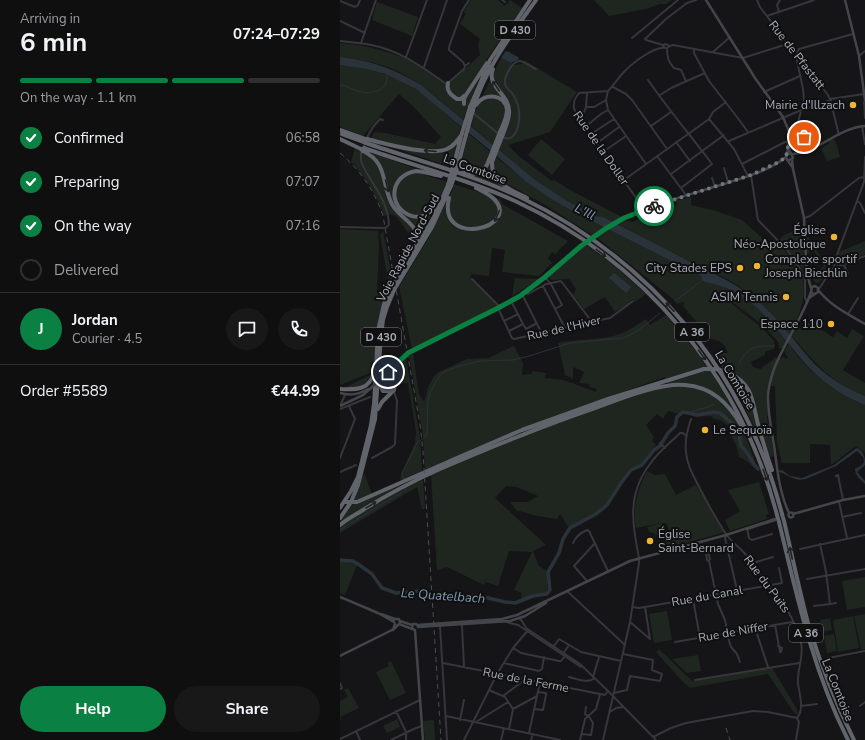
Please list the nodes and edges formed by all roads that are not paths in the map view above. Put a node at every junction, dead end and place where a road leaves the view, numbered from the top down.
1 (360, 0) edge
2 (376, 0) edge
3 (427, 0) edge
4 (447, 0) edge
5 (468, 0) edge
6 (502, 0) edge
7 (530, 0) edge
8 (536, 0) edge
9 (678, 0) edge
10 (696, 0) edge
11 (706, 0) edge
12 (757, 0) edge
13 (780, 0) edge
14 (814, 0) edge
15 (845, 0) edge
16 (340, 1) edge
17 (505, 2) dead end
18 (779, 12) junction
19 (767, 16) junction
20 (340, 21) edge
21 (365, 33) junction
22 (854, 34) junction
23 (730, 37) junction
24 (632, 38) dead end
25 (340, 41) edge
26 (361, 44) junction
27 (787, 44) junction
28 (664, 46) junction
29 (670, 46) junction
30 (667, 48) junction
31 (694, 49) junction
32 (865, 51) edge
33 (713, 52) junction
34 (797, 52) junction
35 (859, 56) junction
36 (406, 57) junction
37 (743, 58) junction
38 (493, 60) junction
39 (469, 63) dead end
40 (465, 66) junction
41 (424, 67) junction
42 (536, 69) dead end
43 (705, 73) junction
44 (800, 76) junction
45 (648, 80) dead end
46 (686, 81) junction
47 (446, 83) junction
48 (613, 86) junction
49 (608, 91) junction
50 (764, 92) junction
51 (587, 93) junction
52 (864, 94) junction
53 (466, 95) junction
54 (659, 96) junction
55 (830, 99) junction
56 (606, 100) junction
57 (865, 100) edge
58 (726, 102) junction
59 (464, 104) joint
60 (586, 107) junction
61 (472, 109) junction
62 (608, 110) junction
63 (801, 111) junction
64 (671, 112) junction
65 (783, 117) junction
66 (865, 118) edge
67 (579, 119) junction
68 (614, 119) junction
69 (709, 119) junction
70 (383, 120) dead end
71 (651, 126) junction
72 (585, 127) junction
73 (620, 127) junction
74 (863, 127) edge
75 (340, 131) edge
76 (748, 132) junction
77 (502, 133) junction
78 (689, 133) junction
79 (463, 134) junction
80 (591, 134) junction
81 (724, 135) junction
82 (839, 135) junction
83 (626, 136) junction
84 (804, 137) dead end
85 (340, 139) edge
86 (366, 141) junction
87 (728, 141) junction
88 (791, 141) junction
89 (676, 142) junction
90 (597, 143) junction
91 (865, 144) edge
92 (363, 149) junction
93 (667, 149) junction
94 (702, 151) junction
95 (603, 152) junction
96 (791, 154) junction
97 (798, 154) junction
98 (657, 156) junction
99 (865, 157) edge
100 (787, 158) junction
101 (793, 158) junction
102 (417, 159) junction
103 (690, 160) junction
104 (491, 161) junction
105 (646, 164) junction
106 (742, 164) junction
107 (724, 168) dead end
108 (793, 169) junction
109 (671, 174) junction
110 (749, 176) junction
111 (864, 177) edge
112 (712, 178) dead end
113 (455, 179) junction
114 (624, 180) junction
115 (462, 181) junction
116 (728, 182) junction
117 (450, 185) junction
118 (715, 187) junction
119 (681, 188) junction
120 (686, 196) junction
121 (857, 201) junction
122 (645, 210) junction
123 (865, 213) edge
124 (804, 218) junction
125 (561, 219) junction
126 (340, 227) edge
127 (865, 256) edge
128 (408, 261) junction
129 (844, 265) junction
130 (834, 268) junction
131 (848, 274) dead end
132 (545, 277) junction
133 (472, 279) dead end
134 (810, 281) junction
135 (550, 283) junction
136 (543, 286) junction
137 (816, 290) junction
138 (524, 293) junction
139 (858, 298) dead end
140 (808, 300) junction
141 (511, 301) junction
142 (633, 301) dead end
143 (499, 308) junction
144 (555, 309) junction
145 (518, 314) junction
146 (848, 314) junction
147 (504, 321) junction
148 (592, 322) junction
149 (537, 323) junction
150 (523, 324) junction
151 (865, 324) edge
152 (565, 328) junction
153 (509, 331) junction
154 (542, 334) junction
155 (376, 359) junction
156 (400, 360) junction
157 (392, 367) junction
158 (397, 370) junction
159 (382, 377) junction
160 (393, 380) junction
161 (378, 383) junction
162 (371, 388) junction
163 (340, 389) edge
164 (393, 389) junction
165 (340, 393) edge
166 (345, 394) junction
167 (370, 397) dead end
168 (349, 406) junction
169 (340, 407) edge
170 (375, 419) junction
171 (691, 419) dead end
172 (686, 436) junction
173 (661, 444) dead end
174 (665, 448) junction
175 (341, 451) edge
176 (757, 453) junction
177 (340, 458) edge
178 (372, 458) dead end
179 (356, 465) dead end
180 (340, 472) edge
181 (836, 476) dead end
182 (405, 483) junction
183 (774, 484) junction
184 (865, 496) edge
185 (843, 500) junction
186 (344, 502) junction
187 (351, 502) junction
188 (838, 502) junction
189 (340, 508) edge
190 (861, 513) dead end
191 (786, 516) junction
192 (842, 517) junction
193 (340, 518) edge
194 (777, 519) junction
195 (340, 525) edge
196 (747, 528) junction
197 (772, 534) dead end
198 (726, 535) junction
199 (865, 535) edge
200 (847, 538) junction
201 (573, 543) dead end
202 (595, 543) junction
203 (820, 544) junction
204 (800, 549) dead end
205 (773, 557) dead end
206 (639, 558) junction
207 (709, 561) dead end
208 (753, 563) junction
209 (780, 568) dead end
210 (865, 569) edge
211 (608, 571) junction
212 (826, 576) junction
213 (807, 579) dead end
214 (587, 581) junction
215 (767, 586) junction
216 (568, 591) junction
217 (737, 591) junction
218 (716, 595) junction
219 (340, 598) edge
220 (693, 599) junction
221 (836, 603) dead end
222 (830, 604) junction
223 (814, 606) dead end
224 (645, 607) junction
225 (632, 608) junction
226 (518, 617) junction
227 (400, 621) junction
228 (502, 622) junction
229 (630, 622) junction
230 (792, 622) junction
231 (396, 623) junction
232 (461, 623) junction
233 (440, 624) junction
234 (518, 625) junction
235 (775, 625) junction
236 (415, 627) junction
237 (755, 628) junction
238 (527, 631) junction
239 (727, 633) junction
240 (700, 638) junction
241 (674, 642) dead end
242 (569, 645) junction
243 (625, 645) junction
244 (554, 646) junction
245 (778, 646) dead end
246 (514, 648) junction
247 (865, 651) edge
248 (623, 654) junction
249 (564, 655) junction
250 (340, 656) edge
251 (599, 656) junction
252 (544, 658) junction
253 (828, 658) dead end
254 (621, 661) junction
255 (740, 662) dead end
256 (443, 663) junction
257 (504, 663) junction
258 (800, 663) junction
259 (464, 667) junction
260 (768, 667) junction
261 (498, 674) junction
262 (569, 677) dead end
263 (594, 678) junction
264 (526, 679) junction
265 (695, 680) dead end
266 (540, 682) junction
267 (340, 683) edge
268 (340, 689) edge
269 (489, 690) junction
270 (608, 691) junction
271 (538, 692) junction
272 (614, 693) junction
273 (600, 694) junction
274 (503, 696) junction
275 (537, 696) junction
276 (613, 696) junction
277 (420, 700) junction
278 (464, 700) dead end
279 (508, 702) junction
280 (865, 702) edge
281 (817, 704) dead end
282 (801, 706) junction
283 (860, 706) dead end
284 (586, 707) dead end
285 (624, 707) junction
286 (513, 709) junction
287 (534, 709) junction
288 (396, 711) junction
289 (610, 712) junction
290 (446, 716) junction
291 (588, 716) junction
292 (476, 717) junction
293 (797, 718) junction
294 (460, 720) junction
295 (480, 720) junction
296 (475, 722) junction
297 (481, 723) junction
298 (422, 726) junction
299 (504, 728) junction
300 (509, 729) junction
301 (356, 731) junction
302 (406, 732) junction
303 (529, 734) junction
304 (533, 734) junction
305 (582, 734) junction
306 (653, 737) junction
307 (340, 739) edge
308 (548, 739) edge
309 (360, 740) edge
310 (391, 740) edge
311 (406, 740) edge
312 (422, 740) edge
313 (447, 740) edge
314 (464, 740) edge
315 (501, 740) edge
316 (531, 740) edge
317 (560, 740) edge
318 (580, 740) edge
319 (603, 740) edge
320 (656, 740) edge
321 (796, 740) edge
322 (848, 740) edge
323 (854, 740) edge

1 - 16 street
2 - 21 street
3 - 36 street
4 - 41 street
5 - 40 street
6 - 17 street
7 - 38 highway, Voie Rapide Nord-Sud / D 430
8 - 38 highway, Voie Rapide Nord-Sud / D 430
9 - 24 street
10 - 28 street
11 - 23 main road
12 - 19 street, Rue de Pfastatt
13 - 18 street
14 - 18 street
15 - 22 main road
18 - 19 street
19 - 27 street, Rue de Pfastatt
20 - 21 street
21 - 26 street
22 - 34 street
22 - 35 main road
23 - 33 street
23 - 37 main road
25 - 26 street
26 - 36 street
27 - 34 street, Rue de Pfastatt
27 - 37 street
28 - 29 street
28 - 30 street
28 - 48 street
29 - 30 street
29 - 31 street
30 - 46 street
31 - 33 street
31 - 43 street
32 - 35 street
33 - 37 street
34 - 44 street
34 - 55 street, Rue de Pfastatt
35 - 52 main road
36 - 41 street
37 - 50 main road
38 - 53 highway
38 - 61 highway, Voie Rapide Nord-Sud / D 430
77 -> 38 highway
39 - 40 street
40 - 47 street
41 - 47 street
42 - 59 street
43 - 46 street
43 - 58 street
44 - 50 street
44 - 63 street
45 - 54 street
46 - 54 street
47 - 53 highway
48 - 49 street
48 - 71 street
49 - 51 street
49 - 56 street
50 - 65 main road
51 - 60 street
51 - 67 street, Rue de la Doller
52 - 55 street
52 - 57 main road
53 - 59 highway
54 - 64 street
55 - 63 street
55 - 82 street, Rue de Pfastatt
56 - 60 street
56 - 62 street
57 - 66 street
58 - 69 street
58 - 76 street
60 - 67 street
61 - 77 highway
61 - 79 highway, Voie Rapide Nord-Sud / D 430, bridge
62 - 68 street
62 - 72 street
63 - 65 street
63 - 88 street
64 - 71 street
64 - 78 street
65 - 76 street
65 - 88 main road
67 - 72 street, Rue de la Doller
68 - 73 street
68 - 80 street
69 - 78 street
69 - 81 street
70 - 126 street
71 - 93 street
72 - 80 street, Rue de la Doller
73 - 83 street
73 - 90 street
74 - 82 main road
74 - 91 street
75 - 86 highway
76 - 87 street
77 - 104 highway, bridge
78 - 89 street
78 - 94 street
79 -> 86 highway
79 - 117 highway, Voie Rapide Nord-Sud / D 430, bridge
80 - 90 street, Rue de la Doller
81 - 87 street
81 - 94 street
82 - 97 main road
83 - 95 street
83 - 105 street
84 - 88 street
85 - 92 highway, La Comtoise / A 36
86 - 102 highway, La Comtoise / A 36
87 - 106 street
88 - 96 main road
88 - 100 main road
88 - 106 street
89 - 93 street
89 - 103 street
90 - 95 street, Rue de la Doller
92 - 113 highway, La Comtoise / A 36
92 -> 128 highway
93 - 98 street
94 - 103 street
94 - 119 street
95 - 114 street, Rue de la Doller
96 - 97 main road
96 - 100 main road
96 - 101 main road
97 - 101 main road
98 - 105 street
98 - 109 street
99 - 111 street
100 - 101 main road
100 - 108 main road
100 - 110 main road
101 - 108 main road
102 - 104 highway
102 - 125 highway, La Comtoise / A 36
103 - 109 street
104 - 125 highway
105 - 114 street
106 - 110 street
107 - 116 street
108 - 124 main road
109 - 119 street
110 - 116 main road
110 - 140 street
111 - 121 street
111 - 124 street
112 - 118 street
113 - 115 highway, La Comtoise / A 36
113 - 117 highway
114 - 122 street, Rue de la Doller
115 -> 117 highway
115 -> 176 highway, La Comtoise / A 36
116 - 118 main road
117 - 128 highway, Voie Rapide Nord-Sud / D 430
117 - 161 highway, Voie Rapide Nord-Sud / D 430
118 - 120 main road
119 - 120 street
120 - 122 main road
121 - 123 street
121 - 130 street
122 - 132 main road, bridge
124 - 134 main road
183 -> 125 highway, La Comtoise / A 36
127 - 129 street
128 - 155 highway, Voie Rapide Nord-Sud / D 430
129 - 130 street
129 - 131 street
130 - 137 street
132 - 135 street
132 - 138 main road
133 - 143 street
134 - 137 main road
134 - 137 main road
135 - 136 street
135 - 144 street
135 - 148 street
136 - 138 street
136 - 144 street
137 - 140 main road
137 - 146 main road
138 - 141 main road
138 - 149 street
139 - 146 street
140 - 191 main road
141 - 143 main road
141 - 145 street
142 - 148 street, Rue de l'Hiver
143 - 147 street
143 - 156 main road
144 - 152 street
145 - 147 street
145 - 150 street
146 - 151 main road
147 - 153 street
148 - 152 street, Rue de l'Hiver
149 - 150 street
149 - 154 street
150 - 153 street
152 - 154 street, Rue de l'Hiver
153 - 154 street, Rue de l'Hiver
155 - 163 highway
155 - 186 highway, Voie Rapide Nord-Sud / D 430
156 - 157 main road
156 - 158 highway
157 - 158 highway
157 - 159 main road
157 - 160 highway
158 - 164 highway
159 - 160 highway
159 - 162 main road, bridge
160 - 164 highway
161 - 164 highway
161 - 170 highway, Voie Rapide Nord-Sud / D 430
162 - 166 main road
162 - 169 main road
164 - 170 highway
164 - 178 street
165 - 166 main road
166 - 169 street
167 - 168 street
168 - 169 street
168 - 175 street
170 - 187 highway, Voie Rapide Nord-Sud / D 430
171 - 172 street
172 - 174 street
172 - 198 street
173 - 174 street
174 - 206 street
175 - 177 street
176 - 182 highway
176 -> 194 highway, La Comtoise / A 36
179 - 180 street
181 - 185 street
182 - 183 highway, bridge
182 - 187 highway
195 -> 182 highway
183 - 191 highway, La Comtoise / A 36
184 - 185 main road
185 - 188 main road
186 - 187 highway
186 - 189 highway, Voie Rapide Nord-Sud / D 430
187 - 193 highway, Voie Rapide Nord-Sud / D 430
188 - 191 main road
188 - 192 street
190 - 192 street
323 -> 191 highway, La Comtoise / A 36
192 - 200 street
194 - 196 main road
194 - 322 highway, La Comtoise / A 36
196 - 197 street
196 - 198 main road
198 - 206 main road
198 - 208 street, Rue du Puits
198 - 217 street
199 - 200 street
200 - 203 street
201 - 202 street
202 - 211 street
202 - 214 street
203 - 204 street
203 - 212 street
205 - 208 street
206 - 211 main road
206 - 225 street
207 - 218 street
208 - 215 street, Rue du Puits
209 - 215 street, Rue du Canal
210 - 212 street
211 - 214 main road
212 - 213 street
212 - 222 street
214 - 216 main road
215 - 217 street, Rue du Canal
215 - 230 street, Rue du Puits
216 - 226 main road
216 - 243 street
217 - 218 street, Rue du Canal
218 - 220 street, Rue du Canal
218 - 239 street
219 - 231 main road
220 - 224 street, Rue du Canal
220 - 240 street
221 - 222 street
222 - 223 street
224 - 225 street, Rue du Canal
224 - 229 street
225 - 229 street
226 - 228 main road
226 - 232 main road
226 - 234 street
226 - 238 street
227 - 231 main road
227 - 231 main road
227 - 236 main road
228 - 232 main road
228 - 234 street
229 - 243 street
230 - 235 street, Rue de Niffer
230 - 258 street, Rue du Puits
231 - 236 main road
231 - 250 main road
232 - 233 main road
232 - 259 street
233 - 236 main road
233 - 256 street
234 - 238 street
235 - 237 street, Rue de Niffer
235 - 245 street
236 - 277 main road
237 - 239 street, Rue de Niffer
237 - 260 street
238 - 244 street
238 - 246 street
238 - 249 street
239 - 240 street, Rue de Niffer
239 - 255 street
240 - 241 street, Rue de Niffer
242 - 244 street
242 - 249 street
242 - 251 street
243 - 248 street
244 - 249 street
246 - 252 street
246 - 257 street
247 - 253 street
248 - 254 street
248 - 272 street
249 - 252 street
249 - 263 street
251 - 254 street
251 - 263 street
252 - 257 street
254 - 272 street
256 - 259 street, Rue de la Ferme
256 - 290 street
257 - 261 street
258 - 260 street
258 - 282 street, Rue du Puits
259 - 261 street, Rue de la Ferme
260 - 265 street
261 - 264 street, Rue de la Ferme
261 - 269 street
262 - 263 street
263 - 270 street
264 - 266 street, Rue de la Ferme
264 - 274 street
266 - 271 street
266 - 273 street, Rue de la Ferme
267 - 268 street
269 - 274 street
269 - 292 street
270 - 273 street
270 - 276 street
271 - 275 street
271 - 287 street
272 - 276 street
273 - 291 street
274 - 279 street
275 - 286 street
275 - 287 street
276 - 285 street
276 - 289 street
277 - 288 street
277 - 298 main road
278 - 294 street
279 - 286 street
279 - 295 street
280 - 283 street
281 - 282 street
282 - 293 street
284 - 291 street
285 - 289 street
285 - 306 street
286 - 300 street
287 - 303 street
288 - 301 street
288 - 302 street
289 - 319 street
290 - 294 street
290 - 313 street
291 - 305 street
291 - 305 street
292 - 295 street
292 - 296 street
293 - 306 street
293 - 321 street
294 - 296 street
295 - 296 street
295 - 297 street
296 - 297 street
296 - 314 street
297 - 299 street
298 - 302 street
298 - 312 main road
299 - 300 street
299 - 315 street
300 - 303 street
301 - 307 street
301 - 309 street
302 - 310 street
302 - 311 street
303 - 304 street
304 - 308 street
304 - 316 street
305 - 318 street
306 - 320 street
308 - 317 street

